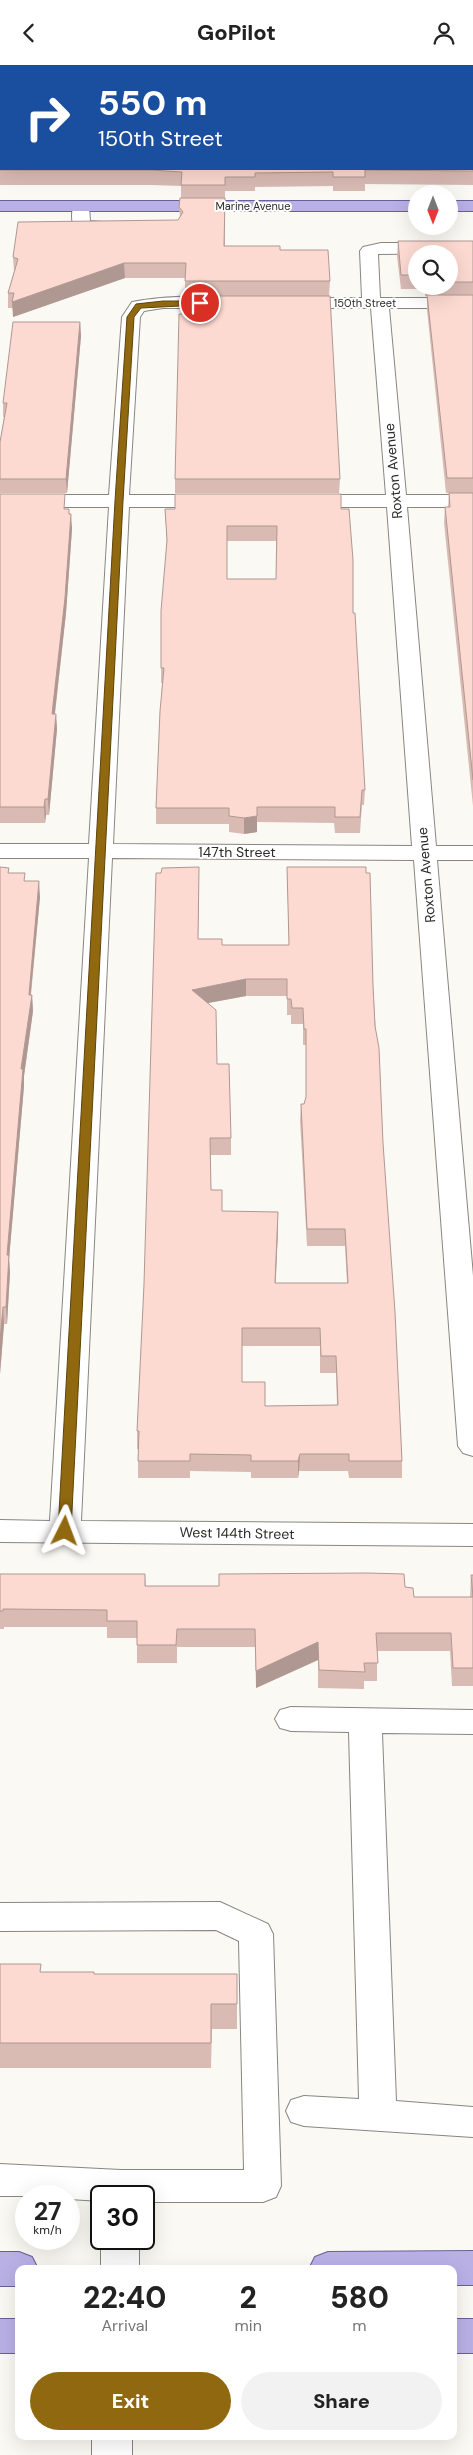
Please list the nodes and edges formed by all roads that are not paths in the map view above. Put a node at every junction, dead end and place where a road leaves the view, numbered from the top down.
1 (0, 206) edge
2 (81, 206) junction
3 (408, 206) edge
4 (458, 206) edge
5 (473, 206) edge
6 (80, 225) junction
7 (123, 227) edge
8 (63, 228) edge
9 (473, 248) edge
10 (242, 303) edge
11 (282, 303) edge
12 (375, 303) junction
13 (473, 303) edge
14 (0, 501) edge
15 (119, 501) junction
16 (238, 501) edge
17 (287, 501) edge
18 (396, 501) junction
19 (473, 501) edge
20 (0, 851) edge
21 (101, 851) junction
22 (424, 853) junction
23 (473, 853) edge
24 (473, 1446) edge
25 (0, 1531) edge
26 (65, 1531) junction
27 (473, 1535) edge
28 (291, 1719) dead end
29 (365, 1721) junction
30 (473, 1722) edge
31 (0, 1917) edge
32 (304, 2111) dead end
33 (378, 2115) junction
34 (473, 2122) edge
35 (0, 2180) edge
36 (90, 2188) edge
37 (155, 2190) edge
38 (120, 2250) edge
39 (120, 2265) edge
40 (457, 2268) edge
41 (473, 2268) edge
42 (0, 2269) edge
43 (15, 2269) edge
44 (0, 2336) edge
45 (15, 2336) edge
46 (457, 2336) edge
47 (473, 2336) edge
48 (112, 2440) edge
49 (112, 2455) edge

1 - 2 main road, Marine Avenue
2 - 3 main road, Marine Avenue
2 - 6 street
4 - 5 main road
6 - 7 street
6 - 8 street
9 - 12 street, Roxton Avenue
10 - 15 street
11 - 12 street, 150th Street
12 - 13 street, 150th Street
12 - 18 street, Roxton Avenue
14 - 15 street
15 - 16 street
15 - 21 street
17 - 18 street
18 - 19 street
18 - 22 street, Roxton Avenue
20 - 21 street, 147th Street
21 - 22 street, 147th Street
21 - 26 street
22 - 23 street, 147th Street
22 - 24 street, Roxton Avenue
25 - 26 street, West 144th Street
26 - 27 street, West 144th Street
28 - 29 street
29 - 30 street
29 - 33 street
31 - 37 street
32 - 33 street
33 - 34 street
35 - 36 street
38 - 39 street
40 - 41 main road
42 - 43 main road
44 - 45 main road
46 - 47 main road
48 - 49 street

